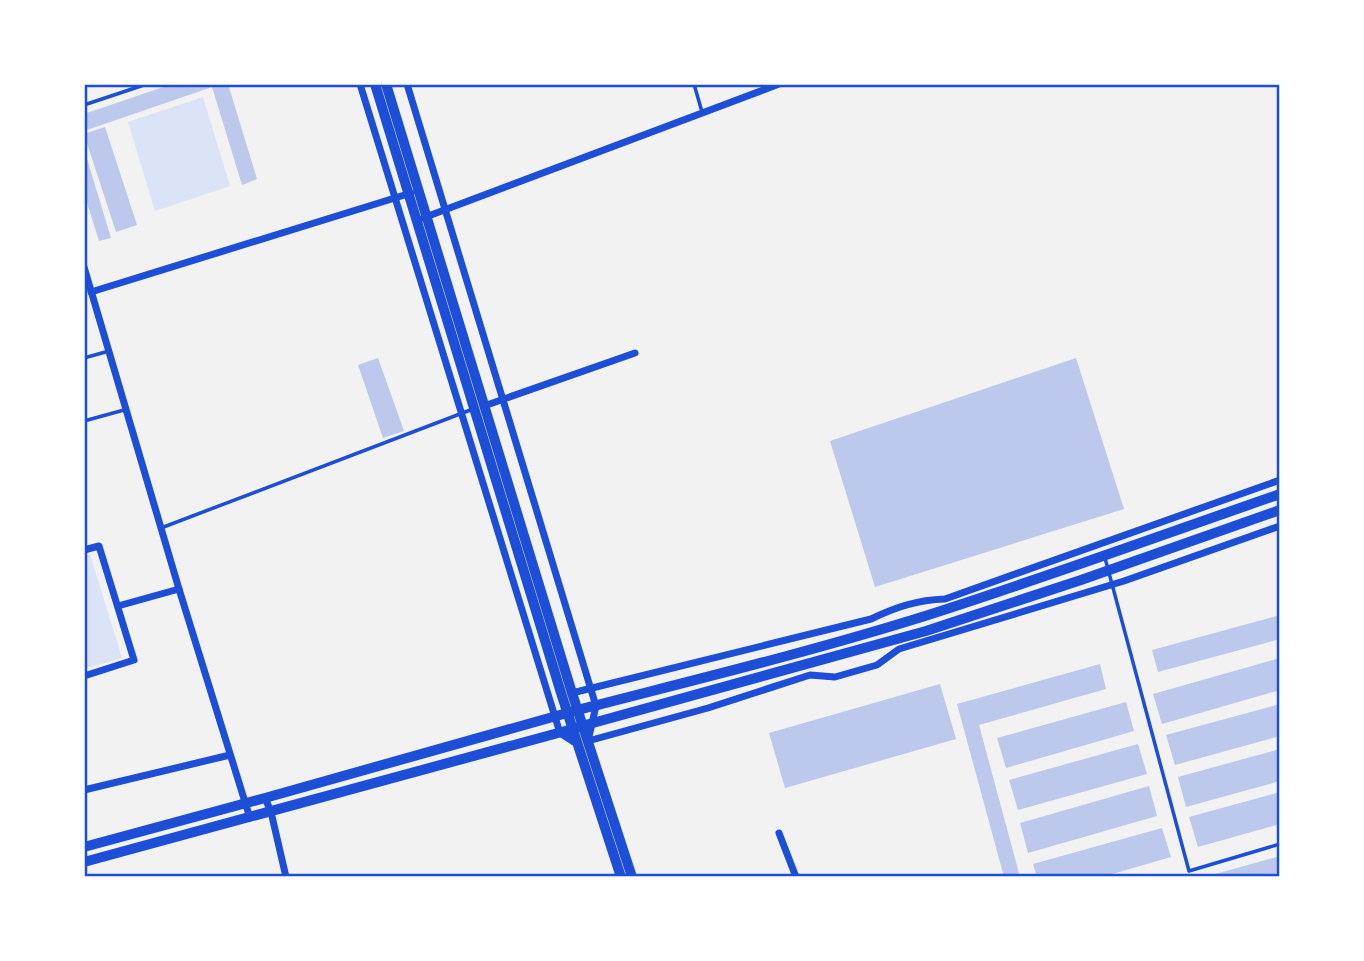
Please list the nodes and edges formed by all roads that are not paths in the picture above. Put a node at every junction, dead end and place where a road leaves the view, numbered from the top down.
1 (147, 84) edge
2 (360, 84) edge
3 (375, 84) edge
4 (386, 84) edge
5 (407, 84) edge
6 (694, 84) edge
7 (779, 84) edge
8 (84, 105) edge
9 (702, 112) junction
10 (413, 192) junction
11 (395, 198) junction
12 (445, 209) junction
13 (421, 219) junction
14 (84, 267) edge
15 (88, 293) edge
16 (109, 351) junction
17 (635, 353) dead end
18 (84, 358) edge
19 (504, 399) junction
20 (479, 407) junction
21 (126, 410) junction
22 (462, 413) junction
23 (84, 421) edge
24 (1280, 480) edge
25 (1280, 494) edge
26 (1280, 510) edge
27 (1280, 526) edge
28 (161, 528) junction
29 (84, 550) edge
30 (1105, 556) junction
31 (1109, 570) junction
32 (1112, 585) junction
33 (179, 589) junction
34 (118, 606) junction
35 (84, 676) edge
36 (591, 688) junction
37 (572, 693) junction
38 (596, 706) junction
39 (572, 712) junction
40 (555, 716) junction
41 (582, 727) junction
42 (560, 733) junction
43 (583, 743) junction
44 (230, 755) junction
45 (84, 790) edge
46 (265, 798) junction
47 (245, 804) junction
48 (271, 812) junction
49 (250, 818) junction
50 (779, 833) dead end
51 (1280, 844) edge
52 (84, 847) edge
53 (84, 862) edge
54 (286, 877) edge
55 (621, 877) edge
56 (632, 877) edge
57 (796, 877) edge

1 - 8 lane
2 - 11 street
3 - 10 main road
4 - 10 main road
5 - 12 street
6 - 9 lane
7 - 9 street
9 - 12 street
10 - 11 street
10 - 13 main road
11 - 15 street
11 - 22 street
12 - 13 street
12 - 19 street
13 - 20 main road
14 - 15 street
15 - 16 street
16 - 18 lane
16 - 21 street
17 - 19 street
19 - 20 street
19 - 36 street
20 - 22 lane
20 - 37 main road
20 - 39 main road
21 - 23 lane
21 - 28 street
22 - 28 lane
22 - 40 street
24 - 36 street
25 - 30 main road
26 - 31 main road
27 - 32 street
28 - 33 street
29 - 34 street
30 - 31 lane
30 - 38 main road
31 - 32 lane
31 - 41 main road
32 - 43 street
32 - 51 lane
33 - 34 street
33 - 44 street
34 - 35 street
36 - 37 street
36 - 38 street
37 - 39 main road
38 - 39 main road
38 - 41 street
39 - 40 main road
39 - 41 main road
40 - 42 street
40 - 46 main road
41 - 42 main road
41 - 43 main road
42 - 43 street
42 - 48 main road
43 - 55 main road
43 - 56 main road
44 - 45 street
44 - 47 street
46 - 47 main road
46 - 48 street
47 - 49 street
47 - 52 main road
48 - 49 main road
48 - 54 street
49 - 53 main road
50 - 57 street

